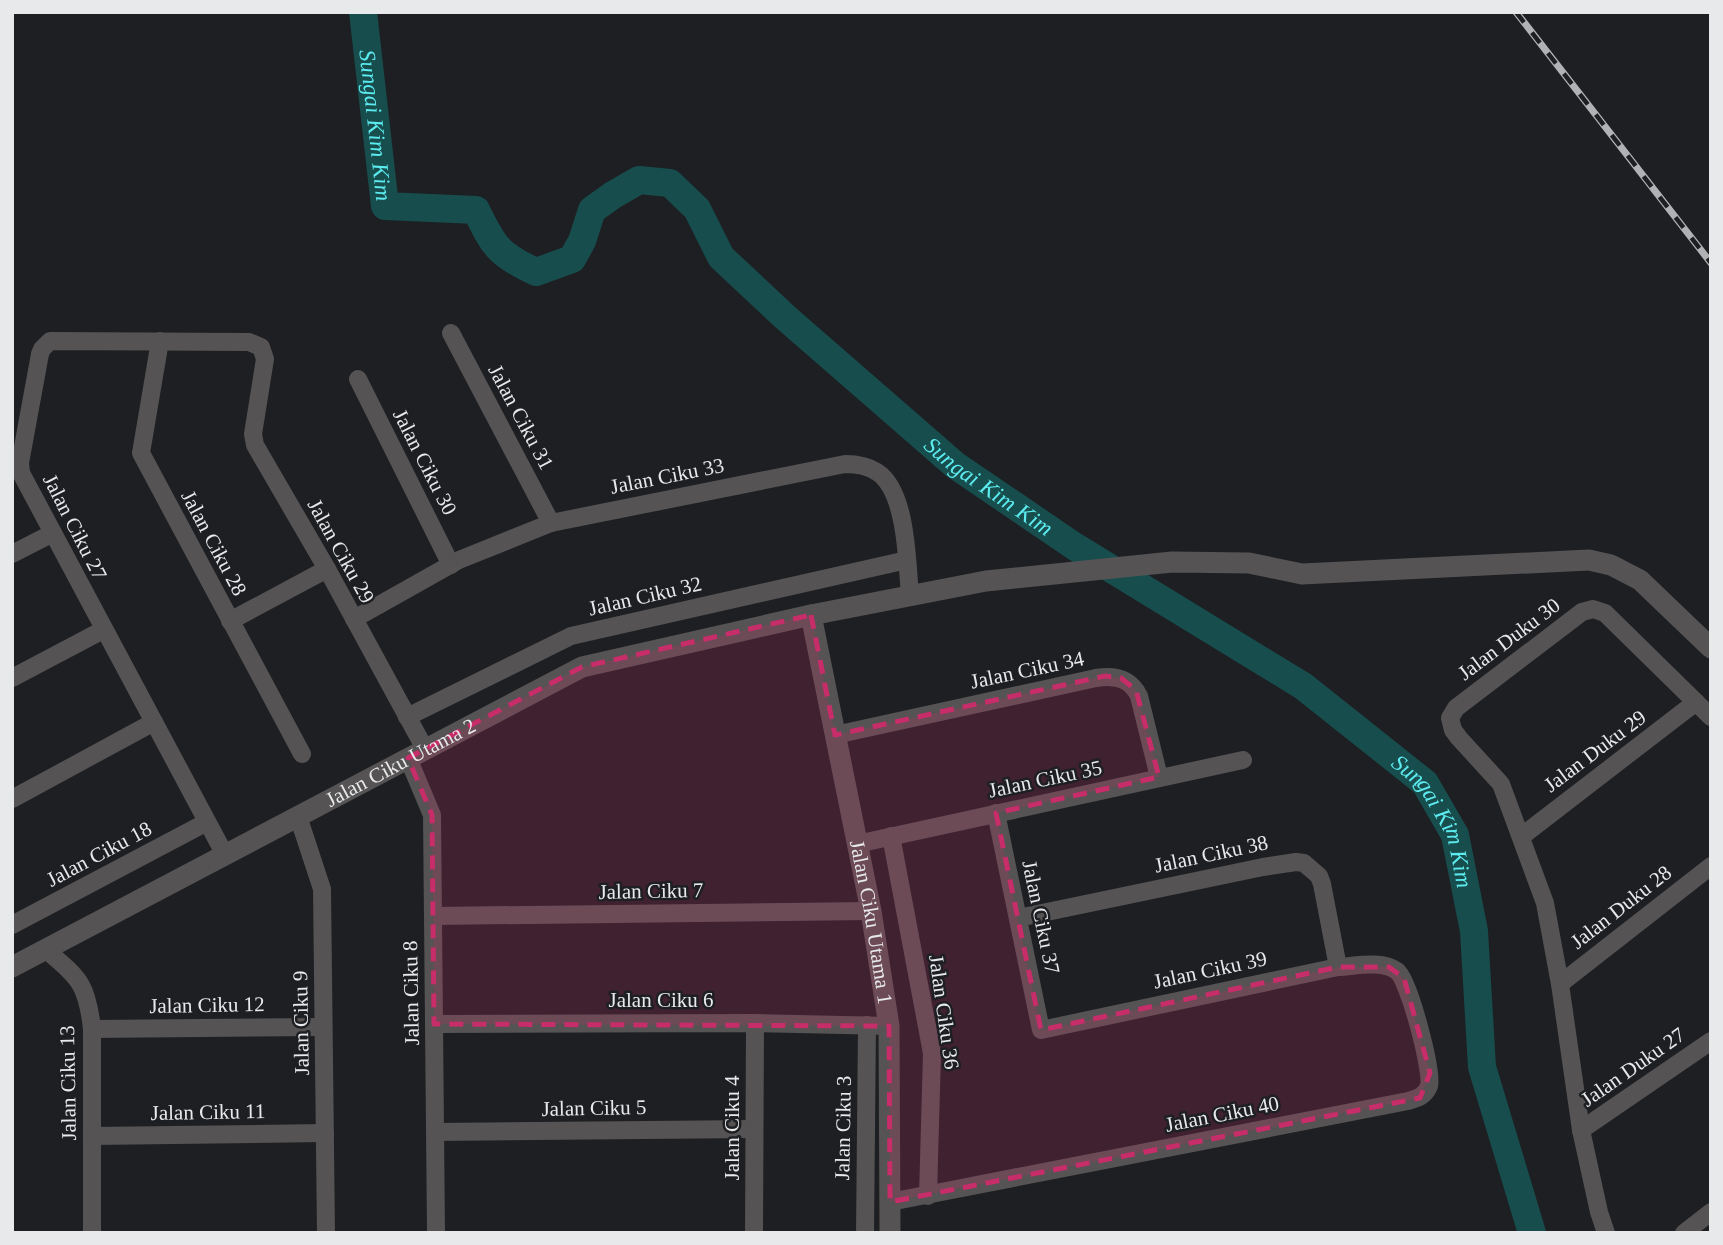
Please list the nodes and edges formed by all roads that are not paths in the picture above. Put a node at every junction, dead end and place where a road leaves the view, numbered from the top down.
1 (451, 333) dead end
2 (160, 341) junction
3 (265, 368) joint
4 (358, 379) dead end
5 (551, 523) junction
6 (53, 533) junction
7 (12, 554) edge
8 (907, 560) junction
9 (451, 565) junction
10 (327, 569) junction
11 (909, 596) junction
12 (811, 615) junction
13 (354, 619) junction
14 (230, 621) junction
15 (103, 630) junction
16 (1711, 648) edge
17 (12, 678) edge
18 (1696, 702) junction
19 (407, 717) junction
20 (1711, 717) edge
21 (154, 722) junction
22 (835, 735) junction
23 (302, 754) dead end
24 (416, 754) junction
25 (1243, 760) dead end
26 (1159, 777) junction
27 (12, 799) edge
28 (996, 813) junction
29 (298, 816) junction
30 (207, 822) junction
31 (891, 836) junction
32 (1522, 836) junction
33 (857, 844) junction
34 (225, 855) junction
35 (1711, 866) edge
36 (871, 911) junction
37 (433, 916) junction
38 (1018, 918) junction
39 (12, 925) edge
40 (45, 949) junction
41 (12, 967) edge
42 (1338, 967) junction
43 (1389, 967) joint
44 (1560, 984) junction
45 (755, 1023) junction
46 (434, 1024) junction
47 (867, 1025) junction
48 (889, 1026) junction
49 (323, 1027) junction
50 (92, 1029) junction
51 (1041, 1030) joint
52 (1711, 1041) edge
53 (754, 1129) junction
54 (1581, 1130) junction
55 (435, 1132) junction
56 (325, 1133) junction
57 (92, 1136) junction
58 (928, 1196) junction
59 (890, 1202) junction
60 (1711, 1212) edge
61 (92, 1233) edge
62 (326, 1233) edge
63 (436, 1233) edge
64 (754, 1233) edge
65 (864, 1233) edge
66 (890, 1233) edge
67 (1606, 1233) edge
68 (1684, 1233) edge

1 - 5 street, Jalan Ciku 31
2 - 3 street, Jalan Ciku 27
2 - 6 street, Jalan Ciku 27
2 - 14 street, Jalan Ciku 28
3 - 10 street, Jalan Ciku 29
4 - 9 street, Jalan Ciku 30
5 - 8 street, Jalan Ciku 33
5 - 9 street, Jalan Ciku 33
6 - 7 street
6 - 15 street, Jalan Ciku 27
8 - 11 street, Jalan Ciku 33
8 - 19 street, Jalan Ciku 32
9 - 13 street, Jalan Ciku 33
10 - 13 street, Jalan Ciku 29
10 - 14 street
11 - 12 street, Jalan Ciku Utama 2
11 - 16 street, Jalan Ciku Utama 2
12 - 22 street, Jalan Ciku Utama 1
12 - 24 street, Jalan Ciku Utama 2
13 - 19 street, Jalan Ciku 29
14 - 23 street, Jalan Ciku 28
15 - 17 street
15 - 21 street, Jalan Ciku 27
18 - 20 street
18 - 32 street, Jalan Duku 29
18 - 32 street, Jalan Duku 30
19 - 24 street, Jalan Ciku 29
21 - 27 street
21 - 30 street, Jalan Ciku 27
22 - 26 street, Jalan Ciku 34
22 - 33 street, Jalan Ciku Utama 1
24 - 29 street, Jalan Ciku Utama 2
24 - 37 street, Jalan Ciku 8
25 - 26 street, Jalan Ciku 35
26 - 28 street, Jalan Ciku 35
28 - 31 street, Jalan Ciku 35
28 - 38 street, Jalan Ciku 37
29 - 34 street, Jalan Ciku Utama 2
29 - 49 street, Jalan Ciku 9
30 - 34 street, Jalan Ciku 27
30 - 39 street, Jalan Ciku 18
31 - 33 street, Jalan Ciku 35
31 - 58 street, Jalan Ciku 36
32 - 44 street
33 - 36 street, Jalan Ciku Utama 1
34 - 40 street, Jalan Ciku Utama 2
35 - 44 street, Jalan Duku 28
36 - 37 street, Jalan Ciku 7
36 - 48 street, Jalan Ciku Utama 1
37 - 46 street, Jalan Ciku 8
38 - 42 street, Jalan Ciku 38
38 - 51 street, Jalan Ciku 37
40 - 41 street, Jalan Ciku Utama 2
40 - 50 street, Jalan Ciku 13
42 - 43 street, Jalan Ciku 39
42 - 51 street, Jalan Ciku 39
43 - 58 street, Jalan Ciku 40
44 - 54 street
45 - 46 street, Jalan Ciku 6
45 - 47 street, Jalan Ciku 6
45 - 53 street, Jalan Ciku 4
46 - 55 street, Jalan Ciku 8
47 - 48 street, Jalan Ciku 6
47 - 65 street, Jalan Ciku 3
48 - 59 street, Jalan Ciku Utama 1
49 - 50 street, Jalan Ciku 12
49 - 56 street, Jalan Ciku 9
50 - 57 street, Jalan Ciku 13
52 - 54 street, Jalan Duku 27
53 - 55 street, Jalan Ciku 5
53 - 64 street, Jalan Ciku 4
54 - 67 street
55 - 63 street, Jalan Ciku 8
56 - 57 street, Jalan Ciku 11
56 - 62 street, Jalan Ciku 9
57 - 61 street, Jalan Ciku 13
58 - 59 street, Jalan Ciku 40
59 - 66 street, Jalan Ciku Utama 1
60 - 68 street

